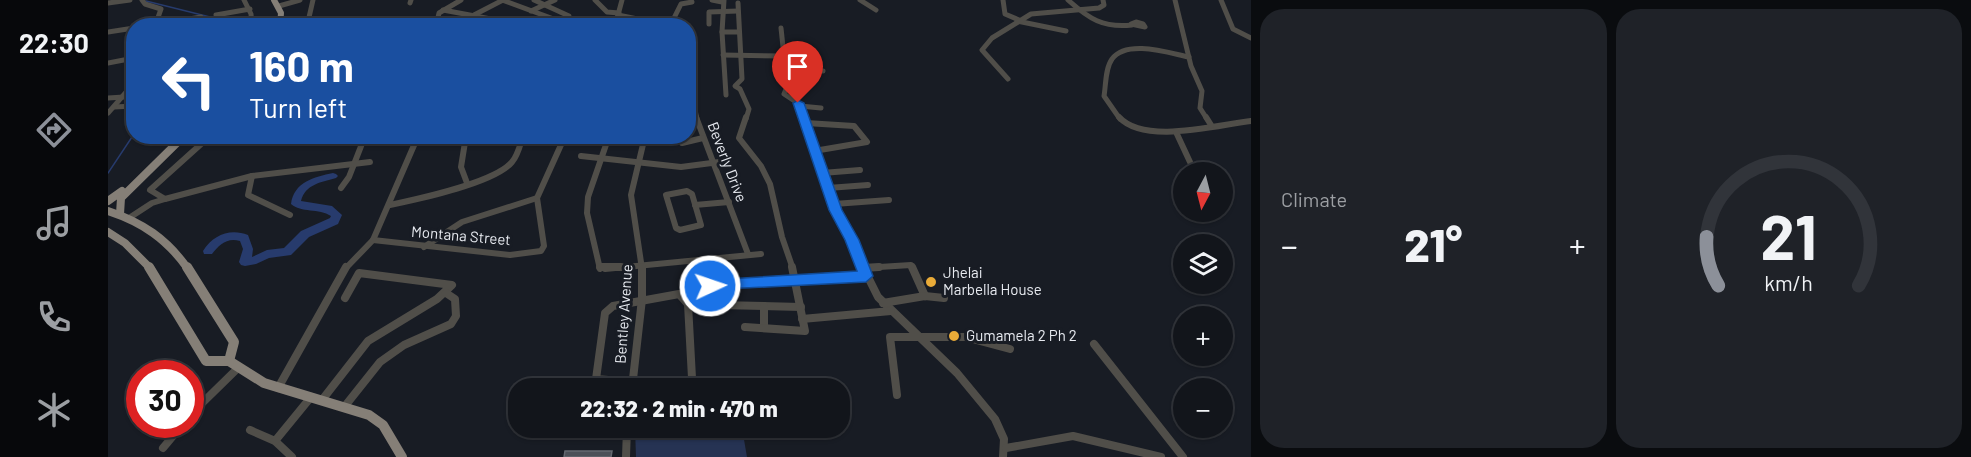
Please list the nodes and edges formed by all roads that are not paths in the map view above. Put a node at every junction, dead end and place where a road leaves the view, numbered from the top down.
1 (130, 0) edge
2 (142, 0) edge
3 (244, 0) edge
4 (274, 0) edge
5 (300, 0) edge
6 (313, 0) edge
7 (461, 0) edge
8 (502, 0) edge
9 (534, 0) edge
10 (555, 0) edge
11 (594, 0) edge
12 (622, 0) edge
13 (712, 0) edge
14 (860, 0) edge
15 (1003, 0) edge
16 (1068, 0) edge
17 (1103, 0) edge
18 (1175, 0) edge
19 (1221, 0) edge
20 (723, 1) edge
21 (692, 2) dead end
22 (108, 3) edge
23 (738, 3) dead end
24 (545, 4) junction
25 (279, 6) junction
26 (250, 9) junction
27 (1078, 9) junction
28 (443, 10) junction
29 (876, 10) dead end
30 (531, 11) junction
31 (721, 11) junction
32 (738, 11) junction
33 (619, 14) junction
34 (216, 15) dead end
35 (474, 15) junction
36 (201, 17) dead end
37 (158, 18) edge
38 (195, 18) edge
39 (251, 18) edge
40 (280, 18) edge
41 (309, 18) edge
42 (436, 18) edge
43 (488, 18) edge
44 (550, 18) edge
45 (569, 18) edge
46 (618, 18) edge
47 (636, 18) edge
48 (674, 18) edge
49 (1018, 20) junction
50 (709, 24) dead end
51 (1132, 25) dead end
52 (781, 28) dead end
53 (126, 29) edge
54 (1066, 31) dead end
55 (108, 32) edge
56 (722, 32) junction
57 (738, 32) junction
58 (1251, 38) edge
59 (723, 55) junction
60 (741, 56) junction
61 (784, 56) junction
62 (1189, 57) junction
63 (126, 60) edge
64 (108, 63) edge
65 (792, 69) junction
66 (823, 71) dead end
67 (1008, 79) dead end
68 (126, 94) edge
69 (726, 96) dead end
70 (124, 97) junction
71 (108, 98) edge
72 (800, 106) junction
73 (821, 108) dead end
74 (112, 110) edge
75 (696, 115) edge
76 (697, 120) joint
77 (1251, 121) edge
78 (806, 123) junction
79 (1211, 125) junction
80 (1176, 132) junction
81 (703, 138) junction
82 (696, 140) edge
83 (170, 144) edge
84 (176, 144) edge
85 (201, 144) edge
86 (362, 144) edge
87 (415, 144) edge
88 (464, 144) edge
89 (520, 144) edge
90 (561, 144) edge
91 (606, 144) edge
92 (644, 144) edge
93 (814, 151) junction
94 (581, 156) dead end
95 (601, 158) junction
96 (727, 161) dead end
97 (370, 162) dead end
98 (714, 162) junction
99 (1190, 162) dead end
100 (354, 163) junction
101 (640, 165) junction
102 (860, 170) dead end
103 (822, 173) junction
104 (252, 176) junction
105 (467, 183) junction
106 (868, 185) dead end
107 (341, 188) dead end
108 (828, 188) junction
109 (537, 198) junction
110 (165, 199) junction
111 (889, 200) dead end
112 (108, 201) edge
113 (729, 202) junction
114 (834, 204) junction
115 (390, 205) junction
116 (695, 205) junction
117 (108, 211) edge
118 (290, 215) dead end
119 (124, 216) junction
120 (108, 232) edge
121 (373, 240) junction
122 (424, 247) junction
123 (748, 254) junction
124 (761, 254) dead end
125 (642, 263) junction
126 (865, 272) junction
127 (797, 281) junction
128 (710, 286) dead end
129 (446, 293) junction
130 (925, 296) junction
131 (345, 298) dead end
132 (944, 298) dead end
133 (642, 299) junction
134 (883, 303) junction
135 (719, 305) dead end
136 (764, 306) junction
137 (801, 307) junction
138 (891, 311) junction
139 (801, 318) junction
140 (745, 327) dead end
141 (764, 328) junction
142 (919, 338) junction
143 (1094, 344) dead end
144 (1010, 349) dead end
145 (229, 361) junction
146 (238, 368) junction
147 (596, 378) edge
148 (633, 378) edge
149 (692, 378) edge
150 (278, 388) junction
151 (897, 395) dead end
152 (317, 398) junction
153 (204, 401) edge
154 (345, 405) junction
155 (250, 429) dead end
156 (171, 438) edge
157 (627, 438) edge
158 (275, 441) junction
159 (163, 448) dead end
160 (1005, 452) edge
161 (292, 457) edge
162 (402, 457) edge
163 (626, 457) edge
164 (1161, 457) edge
165 (1182, 457) edge

1 - 22 street
2 - 37 street
3 - 26 street
4 - 25 main road
5 - 25 street
6 - 41 street
7 - 28 street
8 - 30 street
8 - 35 street
9 - 24 street
10 - 24 street
11 - 33 street
12 - 33 street
13 - 20 street
14 - 29 street
15 - 49 street
16 - 27 street
17 - 27 street
18 - 62 street
19 - 58 street
20 - 31 street
21 - 48 street
23 - 32 street
24 - 30 street
24 - 45 street
25 - 40 main road
26 - 34 street
26 - 39 street
27 - 49 street
27 - 51 street
28 - 35 street
28 - 42 street
30 - 44 street
31 - 32 street
31 - 50 street
31 - 56 street
32 - 57 street
33 - 46 street
33 - 47 street
35 - 43 street
36 - 38 street
49 - 54 street
49 - 67 street
52 - 61 street
53 - 55 street
56 - 57 street
56 - 59 street
57 - 60 street
59 - 60 street
59 - 69 street
60 - 61 street
60 - 127 street
61 - 65 street
62 - 79 street
62 - 80 street
63 - 64 street
65 - 66 street
65 - 72 street
68 - 70 street
70 - 71 street
70 - 74 street
72 - 73 street
72 - 78 street
75 - 76 street, Beverly Drive
76 - 81 street, Beverly Drive
77 - 79 street
78 - 93 street
78 - 93 street
79 - 80 street
80 - 99 street
81 - 82 street
81 - 98 street, Beverly Drive
83 - 112 main road
84 - 119 main road
85 - 110 street
86 - 100 street
87 - 115 street
88 - 105 street
89 - 105 street
90 - 109 street
91 - 95 street
92 - 101 street, Bentley Avenue
93 - 103 street
94 - 95 street
95 - 101 street
95 - 125 street
96 - 98 street
97 - 100 street
98 - 101 street
98 - 113 street, Beverly Drive
100 - 104 street
100 - 107 street
101 - 125 street, Bentley Avenue
102 - 103 street
103 - 108 street
104 - 110 street
104 - 118 street
105 - 115 street
106 - 108 street
108 - 114 street
109 - 122 street
109 - 122 street, Montana Street
110 - 119 street
111 - 114 street
113 - 116 street
113 - 123 street, Beverly Drive
114 - 126 street
115 - 121 street
116 - 116 street
117 - 119 main road
119 - 145 main road
120 - 145 main road
121 - 122 street, Montana Street
121 - 150 street
123 - 124 street
123 - 125 street
125 - 133 street, Bentley Avenue
126 - 127 street
126 - 130 street
126 - 134 street
127 - 128 street
127 - 137 street
129 - 131 street
129 - 152 street
129 - 154 street
130 - 132 street
130 - 134 street
133 - 147 street
133 - 148 street, Bentley Avenue
133 - 149 street
134 - 138 street
135 - 136 street
136 - 137 street
136 - 141 street
137 - 139 street
138 - 139 street
138 - 142 street
139 - 141 street
140 - 141 street
142 - 144 street
142 - 151 street
142 - 160 street
143 - 165 street
145 - 146 main road
146 - 150 main road
146 - 153 street
150 - 152 main road
152 - 154 main road
152 - 158 street
154 - 162 main road
155 - 158 street
156 - 159 street
157 - 163 street
158 - 161 street
160 - 164 street

